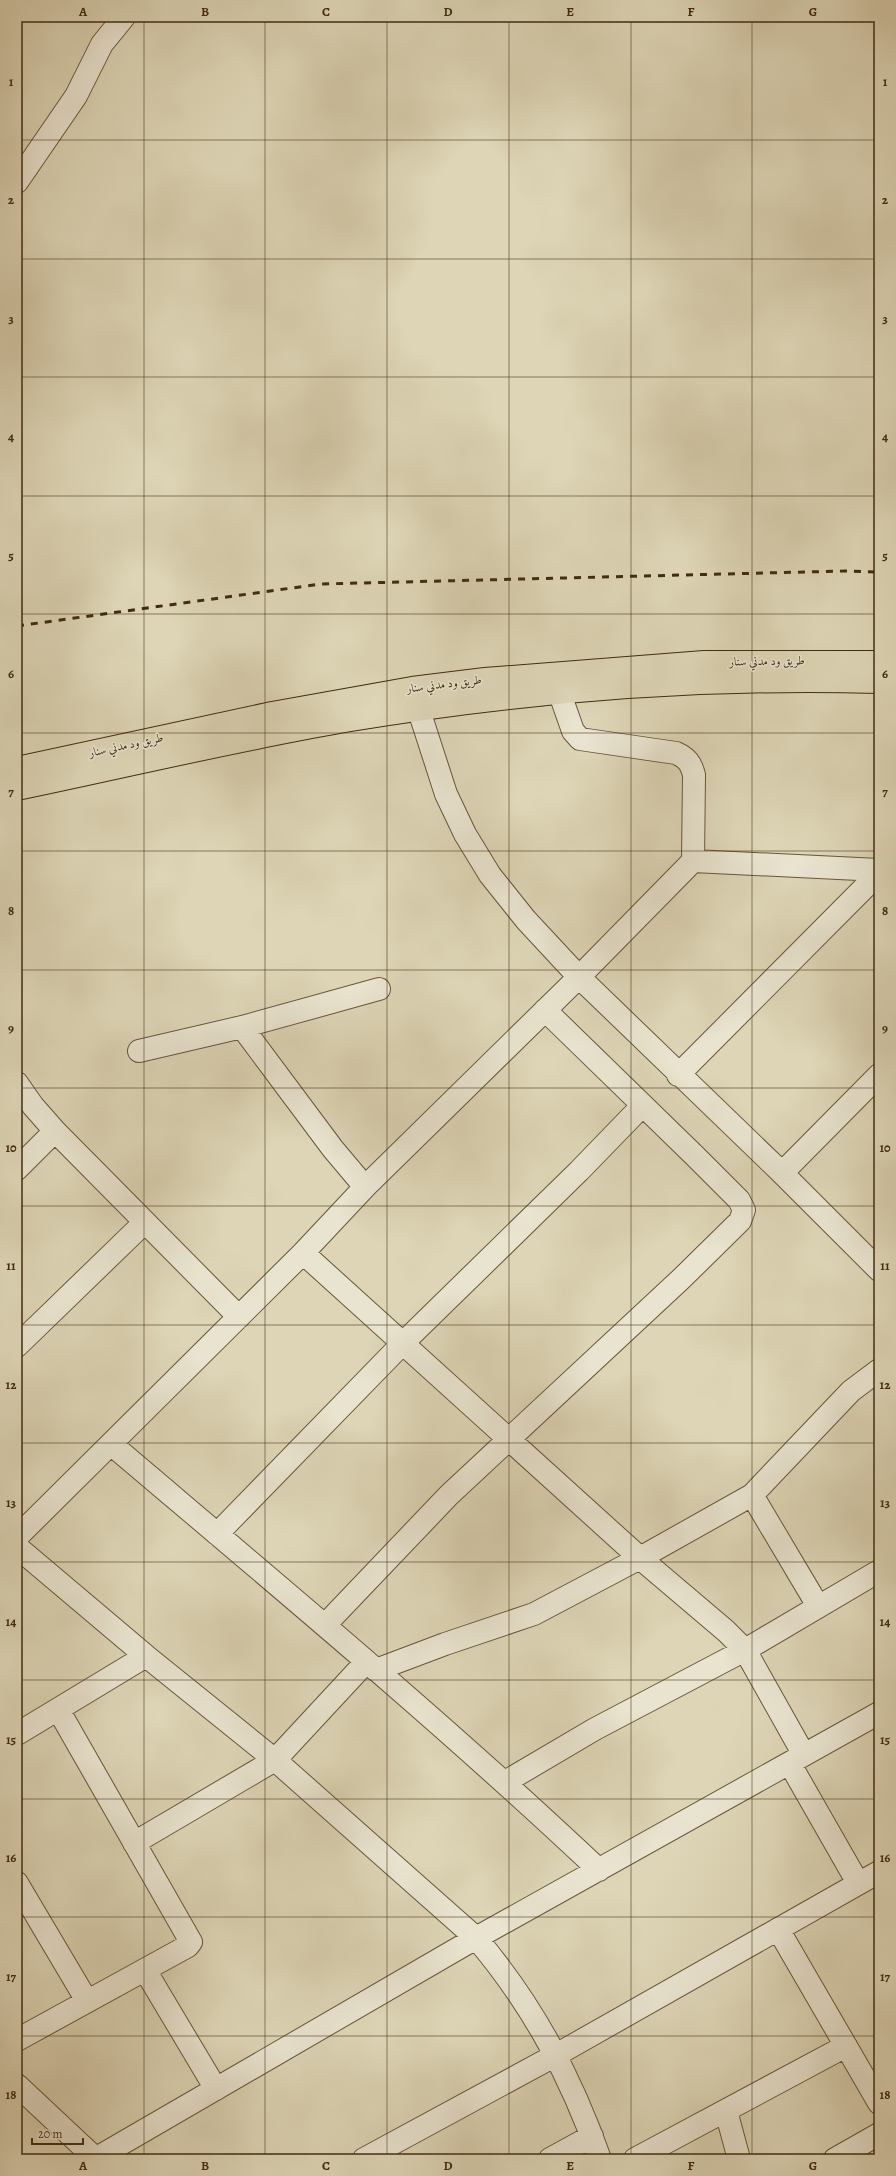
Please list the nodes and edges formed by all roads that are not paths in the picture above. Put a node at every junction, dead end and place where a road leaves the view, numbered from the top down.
1 (124, 17) edge
2 (17, 182) edge
3 (879, 662) edge
4 (879, 682) edge
5 (412, 688) junction
6 (560, 694) junction
7 (419, 710) junction
8 (17, 768) edge
9 (17, 789) edge
10 (693, 861) junction
11 (879, 872) edge
12 (579, 977) junction
13 (379, 989) dead end
14 (545, 1010) junction
15 (242, 1027) junction
16 (139, 1051) dead end
17 (678, 1075) junction
18 (879, 1075) edge
19 (17, 1082) edge
20 (642, 1106) junction
21 (55, 1131) junction
22 (17, 1168) edge
23 (782, 1173) junction
24 (365, 1187) junction
25 (145, 1222) junction
26 (303, 1253) junction
27 (879, 1270) edge
28 (239, 1317) junction
29 (402, 1343) junction
30 (17, 1346) edge
31 (879, 1370) edge
32 (509, 1437) junction
33 (111, 1444) junction
34 (752, 1495) junction
35 (217, 1534) junction
36 (17, 1537) edge
37 (17, 1547) edge
38 (640, 1558) junction
39 (879, 1571) edge
40 (818, 1606) junction
41 (325, 1625) junction
42 (745, 1650) junction
43 (146, 1656) junction
44 (371, 1666) junction
45 (58, 1711) junction
46 (879, 1713) edge
47 (17, 1734) edge
48 (274, 1760) junction
49 (797, 1760) junction
50 (506, 1782) junction
51 (134, 1843) junction
52 (599, 1870) junction
53 (879, 1872) edge
54 (17, 1883) edge
55 (858, 1883) junction
56 (778, 1928) junction
57 (476, 1938) junction
58 (145, 1970) junction
59 (87, 2000) junction
60 (17, 2040) edge
61 (846, 2046) junction
62 (556, 2055) junction
63 (17, 2085) edge
64 (216, 2089) junction
65 (879, 2103) edge
66 (726, 2111) junction
67 (879, 2134) edge
68 (592, 2136) junction
69 (96, 2159) edge
70 (365, 2159) edge
71 (550, 2159) edge
72 (600, 2159) edge
73 (635, 2159) edge
74 (739, 2159) edge
75 (835, 2159) edge

1 - 2 street
3 - 5 highway, طريق ود مدني سنار
4 - 6 highway, طريق ود مدني سنار
5 - 7 street
5 - 8 highway, طريق ود مدني سنار
6 - 7 highway, طريق ود مدني سنار
6 - 10 street
7 - 9 highway, طريق ود مدني سنار
7 - 12 street
10 - 11 street
10 - 12 street
11 - 17 street
12 - 14 street
12 - 17 street
13 - 15 street
14 - 20 street
14 - 24 street
15 - 16 street
15 - 24 street
17 - 23 street
18 - 23 street
19 - 21 street
20 - 29 street
20 - 32 street
21 - 22 street
21 - 25 street
23 - 27 street
24 - 26 street
25 - 28 street
25 - 30 street
26 - 28 street
26 - 29 street
28 - 33 street
29 - 32 street
29 - 35 street
31 - 34 street
32 - 38 street
32 - 41 street
33 - 35 street
33 - 36 street
34 - 38 street
34 - 40 street
35 - 41 street
37 - 43 street
38 - 42 street
38 - 44 street
39 - 40 street
40 - 42 street
41 - 44 street
42 - 49 street
42 - 50 street
43 - 45 street
43 - 48 street
44 - 48 street
44 - 50 street
45 - 47 street
45 - 51 street
46 - 49 street
48 - 51 street
48 - 57 street
49 - 52 street
49 - 55 street
50 - 52 street
51 - 58 street
52 - 57 street
53 - 55 street
54 - 59 street
55 - 56 street
56 - 61 street
56 - 62 street
57 - 62 street
57 - 64 street
58 - 59 street
58 - 64 street
59 - 60 street
61 - 65 street
61 - 66 street
62 - 68 street
62 - 70 street
63 - 69 street
64 - 69 street
66 - 73 street
66 - 74 street
67 - 75 street
68 - 71 street
68 - 72 street

